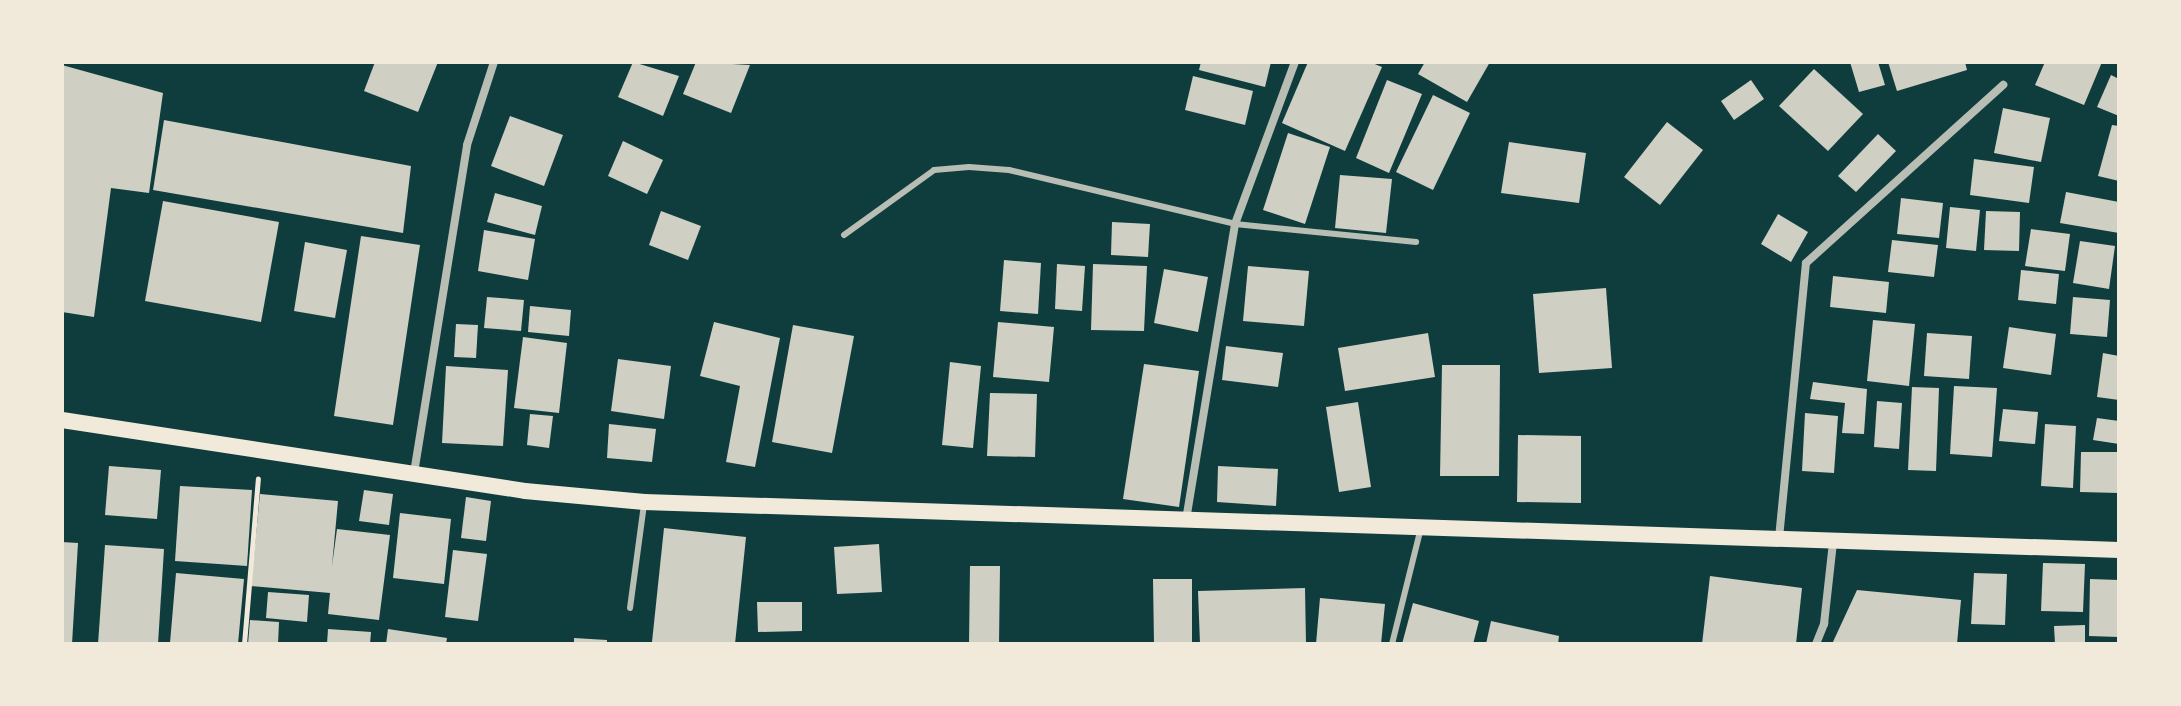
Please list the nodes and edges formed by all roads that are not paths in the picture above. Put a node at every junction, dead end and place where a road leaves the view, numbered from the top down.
1 (494, 62) edge
2 (1295, 62) edge
3 (2003, 85) dead end
4 (1235, 224) junction
5 (844, 235) dead end
6 (1416, 242) dead end
7 (62, 420) edge
8 (414, 474) junction
9 (644, 502) junction
10 (1186, 521) junction
11 (1421, 528) junction
12 (1779, 538) junction
13 (1833, 542) junction
14 (2119, 550) edge
15 (630, 608) dead end
16 (1392, 644) edge
17 (1816, 644) edge

1 - 8 street
2 - 4 street
3 - 12 street
4 - 5 lane
4 - 6 lane
4 - 10 street
7 - 8 main road
8 - 9 main road
9 - 10 main road
9 - 15 lane
10 - 11 main road
11 - 12 main road
11 - 16 lane
12 - 13 main road
13 - 14 main road
13 - 17 street

